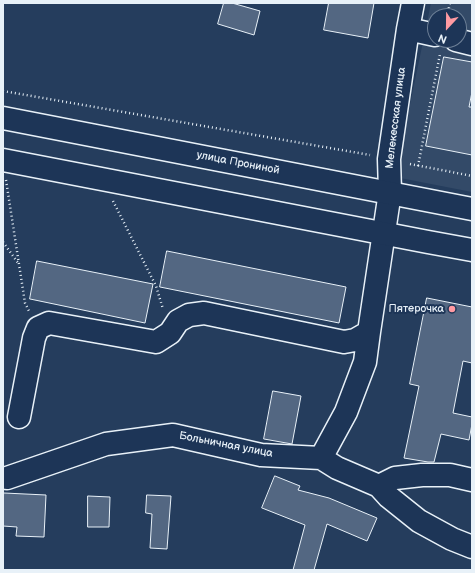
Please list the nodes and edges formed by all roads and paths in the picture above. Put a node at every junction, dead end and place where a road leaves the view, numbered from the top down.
1 (413, 3) edge
2 (408, 29) junction
3 (427, 35) edge
4 (443, 48) edge
5 (3, 91) edge
6 (3, 118) edge
7 (389, 159) junction
8 (418, 166) junction
9 (4, 170) edge
10 (472, 176) edge
11 (390, 192) junction
12 (113, 201) dead end
13 (472, 209) edge
14 (384, 233) junction
15 (3, 242) edge
16 (472, 250) edge
17 (19, 263) junction
18 (38, 328) junction
19 (170, 332) junction
20 (369, 332) junction
21 (20, 417) dead end
22 (321, 458) junction
23 (7, 478) dead end
24 (472, 480) edge
25 (379, 486) junction
26 (472, 547) edge

1 - 2 street, Мелекесская улица
2 - 3 street
2 - 7 street, Мелекесская улица
4 - 8 path
5 - 7 path
6 - 11 street, улица Прониной
7 - 8 path
7 - 11 street, Мелекесская улица
8 - 10 path
9 - 14 street
9 - 17 path
11 - 13 street, улица Прониной
11 - 14 street, Мелекесская улица
12 - 19 path
14 - 16 street
14 - 20 street, Мелекесская улица
15 - 17 path
17 - 18 path
18 - 19 street
18 - 21 street
19 - 20 street
20 - 22 street, Мелекесская улица
22 - 23 street, Больничная улица
22 - 25 street, Больничная улица
24 - 25 street
25 - 26 street, Больничная улица

